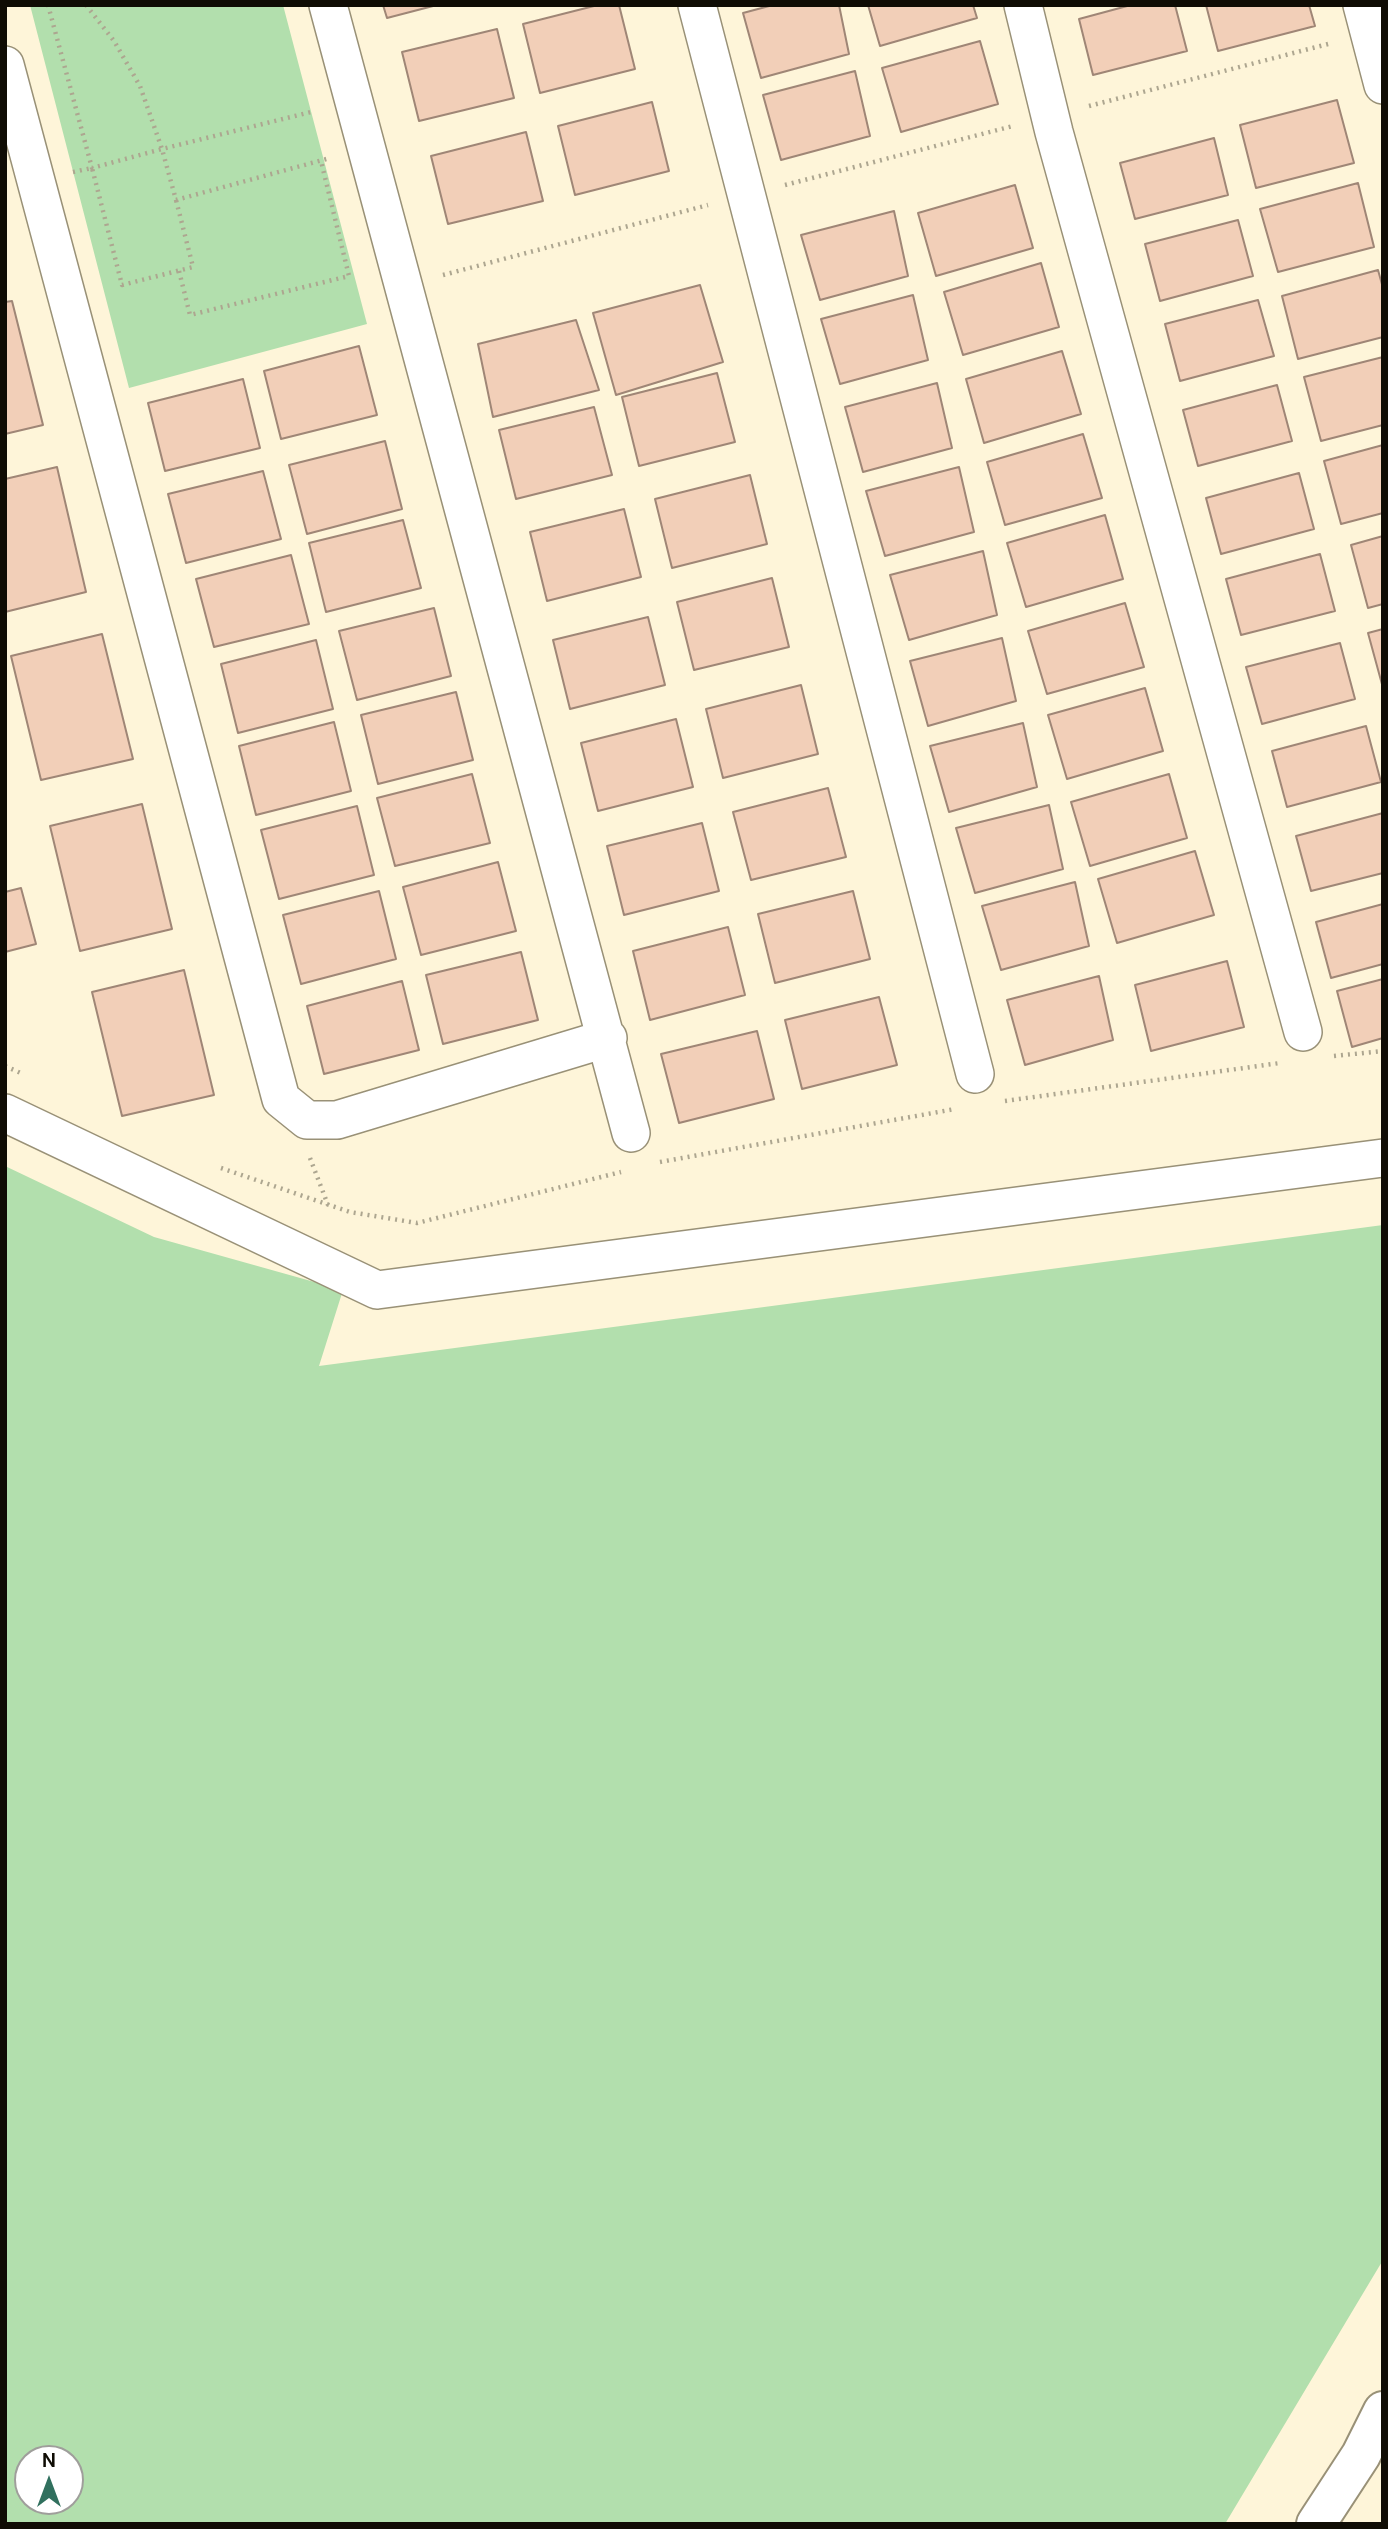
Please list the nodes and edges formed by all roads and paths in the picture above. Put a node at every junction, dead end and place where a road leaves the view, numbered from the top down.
1 (48, 5) edge
2 (86, 5) edge
3 (328, 5) edge
4 (697, 5) edge
5 (1023, 5) edge
6 (1365, 19) edge
7 (5, 65) edge
8 (1383, 85) edge
9 (326, 109) dead end
10 (1050, 116) junction
11 (162, 149) junction
12 (339, 155) dead end
13 (321, 161) junction
14 (92, 167) junction
15 (747, 195) junction
16 (176, 200) junction
17 (179, 271) junction
18 (405, 285) junction
19 (608, 1038) junction
20 (1303, 1051) junction
21 (1383, 1051) edge
22 (5, 1066) edge
23 (30, 1077) dead end
24 (971, 1091) joint
25 (1002, 1101) dead end
26 (5, 1113) edge
27 (631, 1133) dead end
28 (1383, 1158) edge
29 (654, 1164) dead end
30 (219, 1167) dead end
31 (629, 1170) dead end
32 (1383, 2411) edge
33 (1316, 2524) edge

1 - 14 path
2 - 11 path
3 - 18 street
4 - 15 street
5 - 10 street
6 - 8 street
6 - 10 path
7 - 19 street
9 - 11 path
10 - 15 path
10 - 20 street
11 - 14 path
11 - 16 path
12 - 13 path
13 - 16 path
13 - 17 path
14 - 17 path
15 - 18 path
15 - 24 street
16 - 17 path
18 - 19 street
19 - 27 street
20 - 21 path
20 - 25 path
22 - 23 path
24 - 29 path
26 - 28 street
30 - 31 path
32 - 33 street

